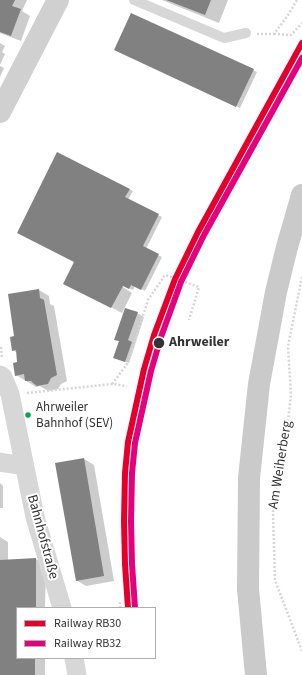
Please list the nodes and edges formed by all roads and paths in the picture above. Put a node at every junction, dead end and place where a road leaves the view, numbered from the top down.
1 (58, 0) edge
2 (134, 0) edge
3 (297, 0) edge
4 (302, 23) edge
5 (246, 33) joint
6 (274, 34) junction
7 (0, 112) edge
8 (302, 195) edge
9 (302, 277) edge
10 (189, 320) dead end
11 (0, 375) edge
12 (112, 384) junction
13 (127, 386) dead end
14 (10, 394) junction
15 (0, 462) edge
16 (24, 466) junction
17 (120, 602) dead end
18 (62, 607) edge
19 (120, 607) edge
20 (302, 651) edge
21 (74, 659) edge
22 (77, 675) edge
23 (256, 675) edge

1 - 7 main road
2 - 5 lane
3 - 6 path
4 - 6 path
5 - 6 path
8 - 23 main road
9 - 20 path, Am Weiherberg
10 - 12 path
11 - 14 street, Bahnhofstraße
12 - 13 path
12 - 14 path
14 - 16 street, Bahnhofstraße
15 - 16 street
16 - 18 street, Bahnhofstraße
17 - 19 path
21 - 22 street

